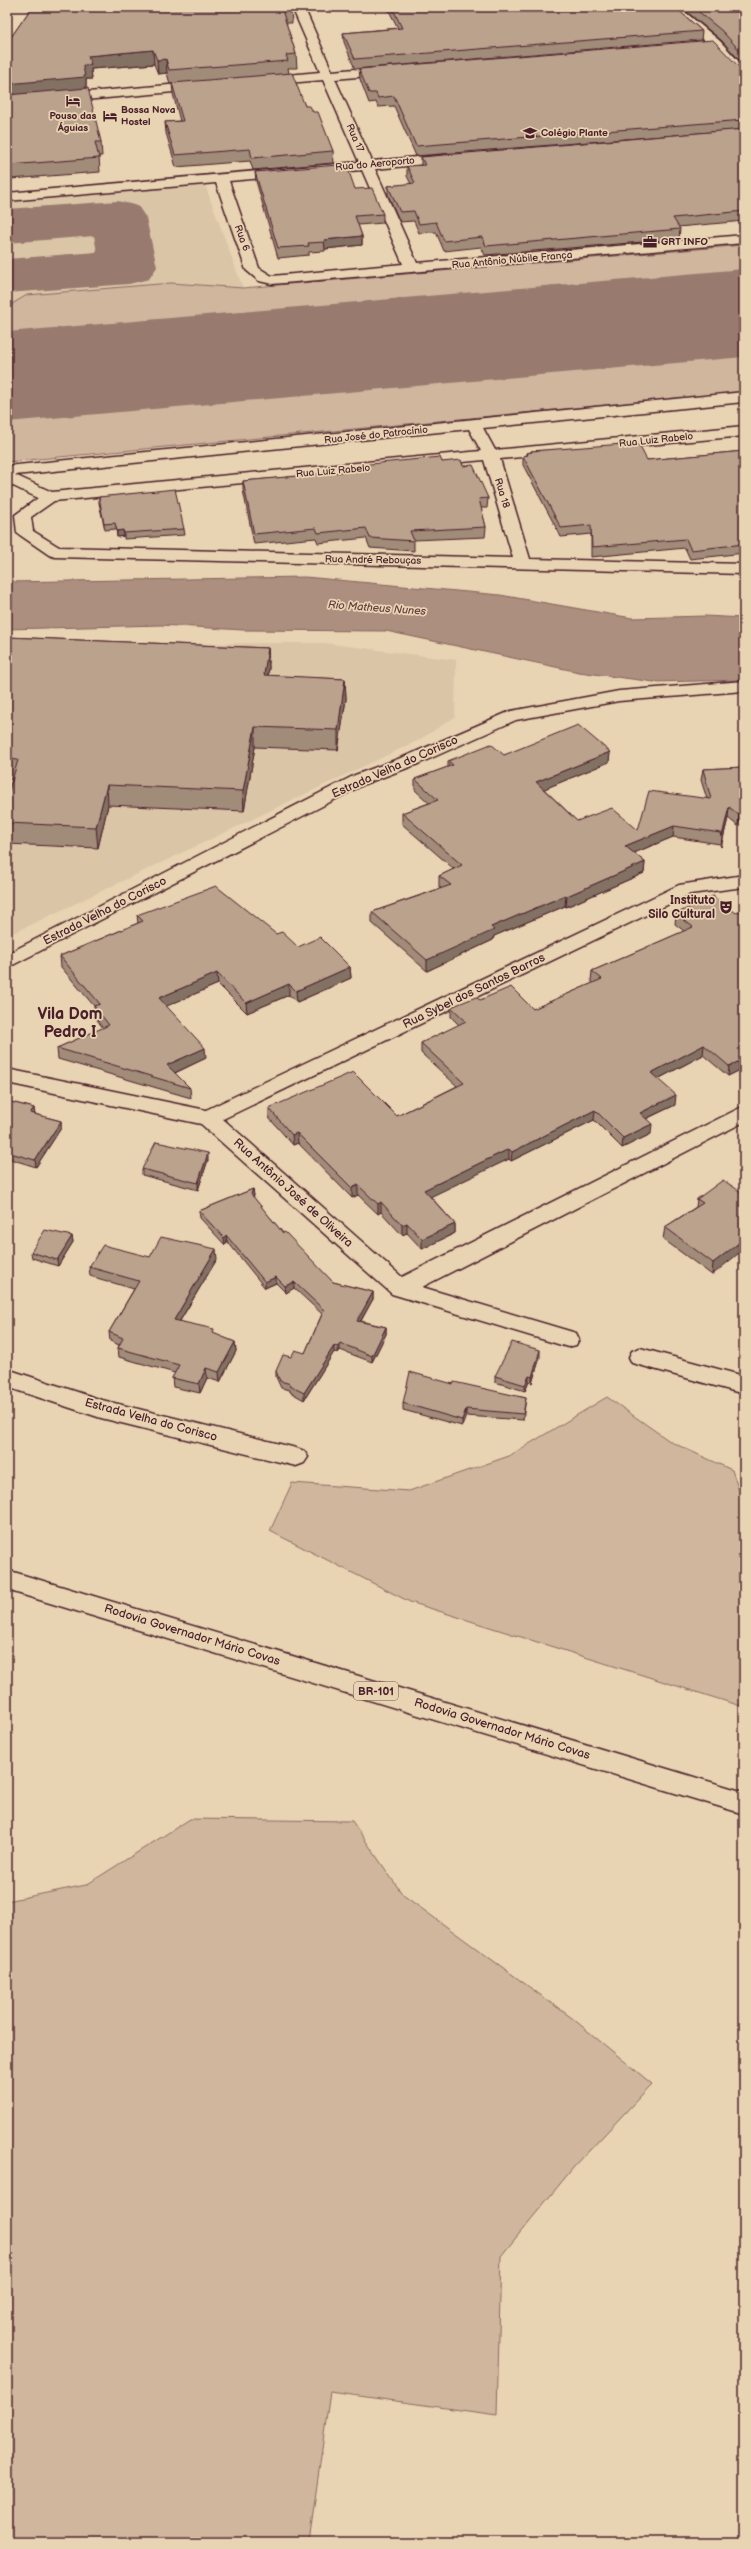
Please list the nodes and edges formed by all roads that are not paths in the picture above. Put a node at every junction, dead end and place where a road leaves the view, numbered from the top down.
1 (298, 7) edge
2 (672, 7) edge
3 (716, 44) junction
4 (700, 45) edge
5 (399, 69) edge
6 (744, 74) edge
7 (328, 75) junction
8 (249, 82) edge
9 (218, 85) edge
10 (7, 103) edge
11 (462, 157) edge
12 (368, 165) junction
13 (220, 178) junction
14 (7, 197) edge
15 (744, 239) edge
16 (412, 268) junction
17 (281, 280) joint
18 (744, 397) edge
19 (737, 422) edge
20 (474, 425) junction
21 (491, 456) junction
22 (7, 471) edge
23 (7, 477) edge
24 (50, 497) junction
25 (23, 515) joint
26 (523, 564) junction
27 (744, 569) edge
28 (744, 686) edge
29 (744, 881) edge
30 (7, 962) edge
31 (7, 1076) edge
32 (744, 1112) edge
33 (208, 1118) junction
34 (400, 1288) junction
35 (568, 1339) dead end
36 (640, 1357) dead end
37 (7, 1378) edge
38 (744, 1385) edge
39 (296, 1457) dead end
40 (7, 1580) edge
41 (744, 1803) edge

1 - 7 main road, Rua 17
2 - 3 main road
3 - 4 main road
3 - 6 main road
5 - 7 main road
7 - 8 main road
7 - 12 main road, Rua 17
9 - 10 main road
11 - 12 main road, Rua do Aeroporto
12 - 13 main road, Rua do Aeroporto
12 - 16 main road, Rua 17
13 - 14 main road, Rua do Aeroporto
13 - 17 main road, Rua 6
15 - 16 main road, Rua Antônio Núbile França
16 - 17 main road, Rua Antônio Núbile França
18 - 19 main road, Rua José do Patrocínio
19 - 20 main road, Rua José do Patrocínio
19 - 21 main road, Rua Luiz Rabelo
20 - 21 main road, Rua 18
20 - 22 main road, Rua José do Patrocínio
21 - 24 main road, Rua Luiz Rabelo
21 - 26 main road, Rua 18
23 - 24 main road
24 - 25 main road, Rua Luiz Rabelo
25 - 26 main road, Rua André Rebouças
26 - 27 main road, Rua André Rebouças
28 - 30 main road, Estrada Velha do Corisco
29 - 33 main road, Rua Sybel dos Santos Barros
31 - 33 main road, Rua Antônio José de Oliveira
32 - 34 main road
33 - 34 main road, Rua Antônio José de Oliveira
34 - 35 main road, Rua Antônio José de Oliveira
36 - 38 main road
37 - 39 main road, Estrada Velha do Corisco
40 - 41 main road, Rodovia Governador Mário Covas / BR-101

